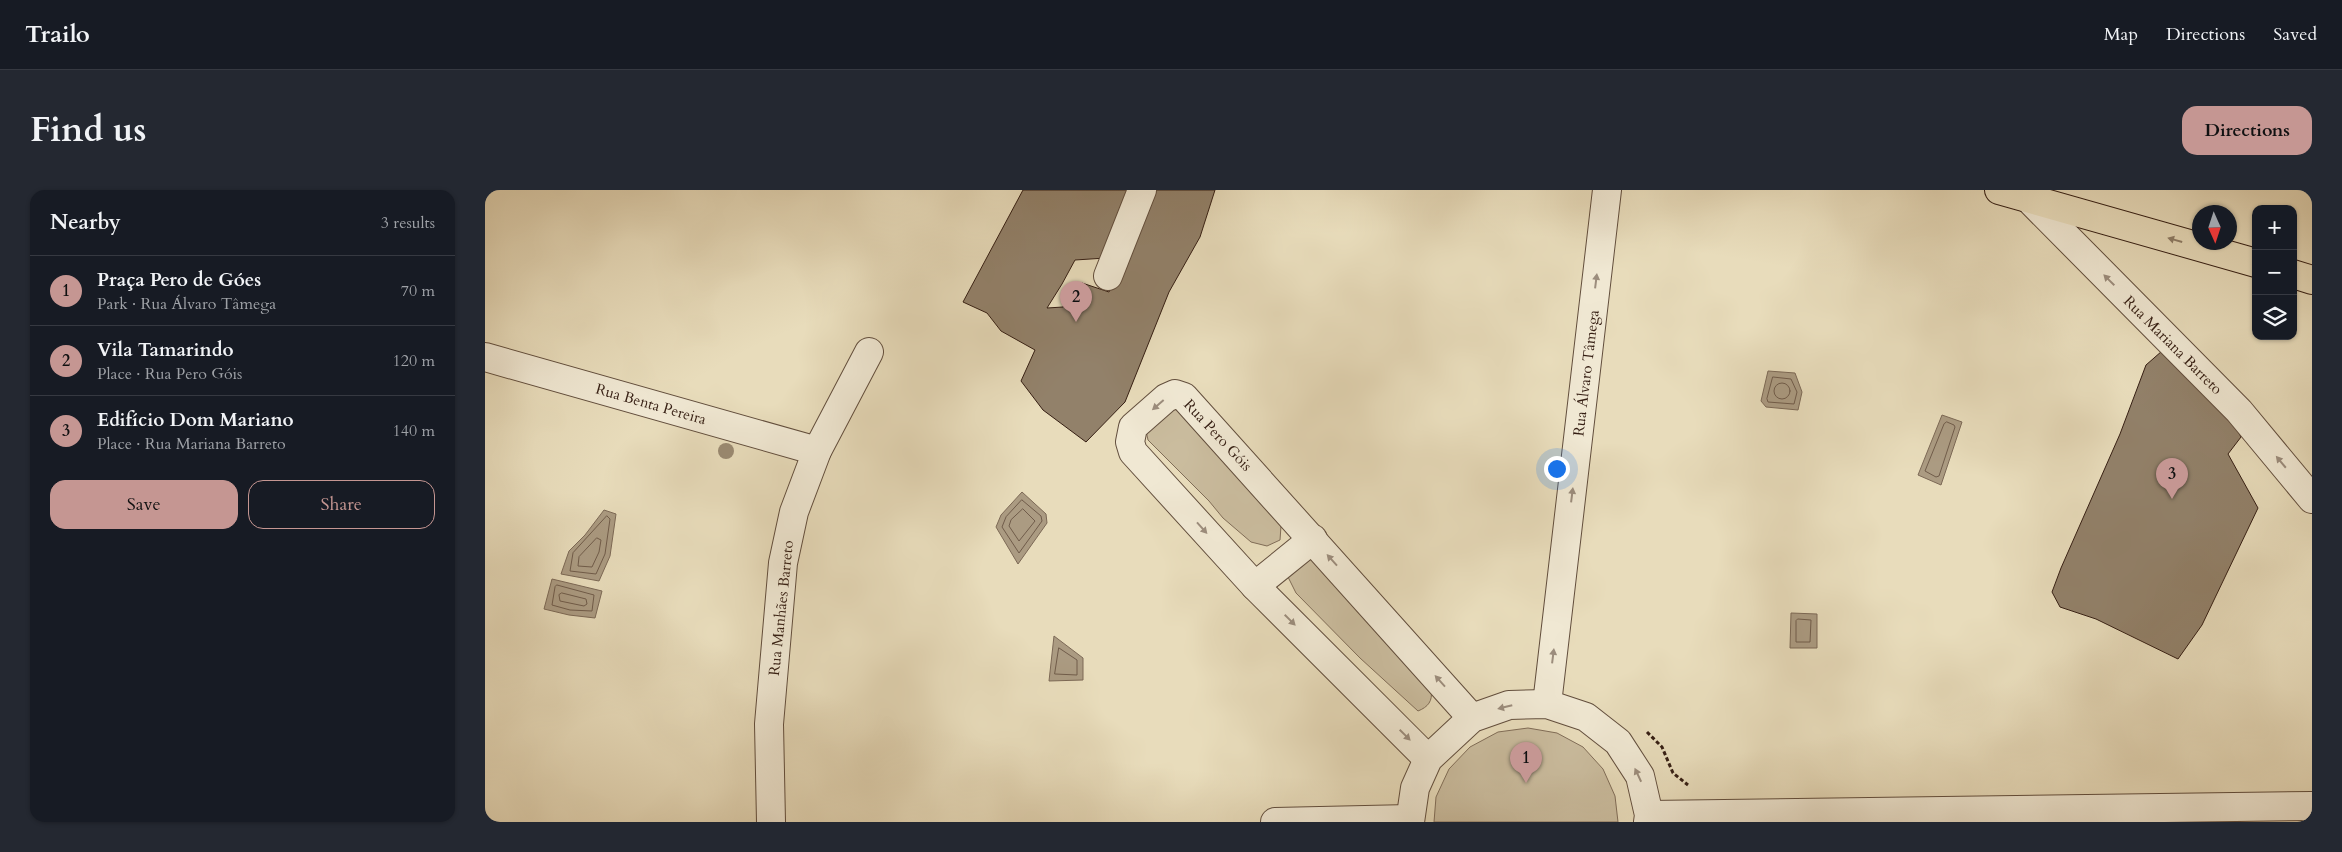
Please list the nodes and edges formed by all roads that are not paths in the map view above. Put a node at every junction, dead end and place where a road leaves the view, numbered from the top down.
1 (1141, 190) edge
2 (1607, 190) edge
3 (1999, 190) edge
4 (2027, 197) junction
5 (2252, 262) edge
6 (2297, 275) edge
7 (1108, 276) dead end
8 (2312, 280) edge
9 (869, 352) dead end
10 (485, 357) edge
11 (817, 451) junction
12 (2312, 499) edge
13 (1313, 539) junction
14 (1255, 586) junction
15 (1547, 704) junction
16 (1472, 718) junction
17 (1428, 759) junction
18 (2312, 806) edge
19 (1649, 818) edge
20 (1410, 821) edge
21 (771, 822) edge
22 (1275, 822) edge

1 - 7 street
15 -> 2 street, Rua Álvaro Tâmega
3 - 4 main road
5 -> 4 main road
12 -> 4 street, Rua Mariana Barreto
6 - 8 main road
9 - 11 street, Rua Manhães Barreto
10 - 11 street, Rua Benta Pereira
11 - 21 street, Rua Manhães Barreto
13 - 14 street
13 -> 14 street, Rua Pero Góis
16 -> 13 street, Rua Pero Góis
14 -> 17 street, Rua Pero Góis
15 -> 16 street
19 -> 15 street
16 - 17 street
17 - 20 street
18 - 19 street
20 - 22 street

